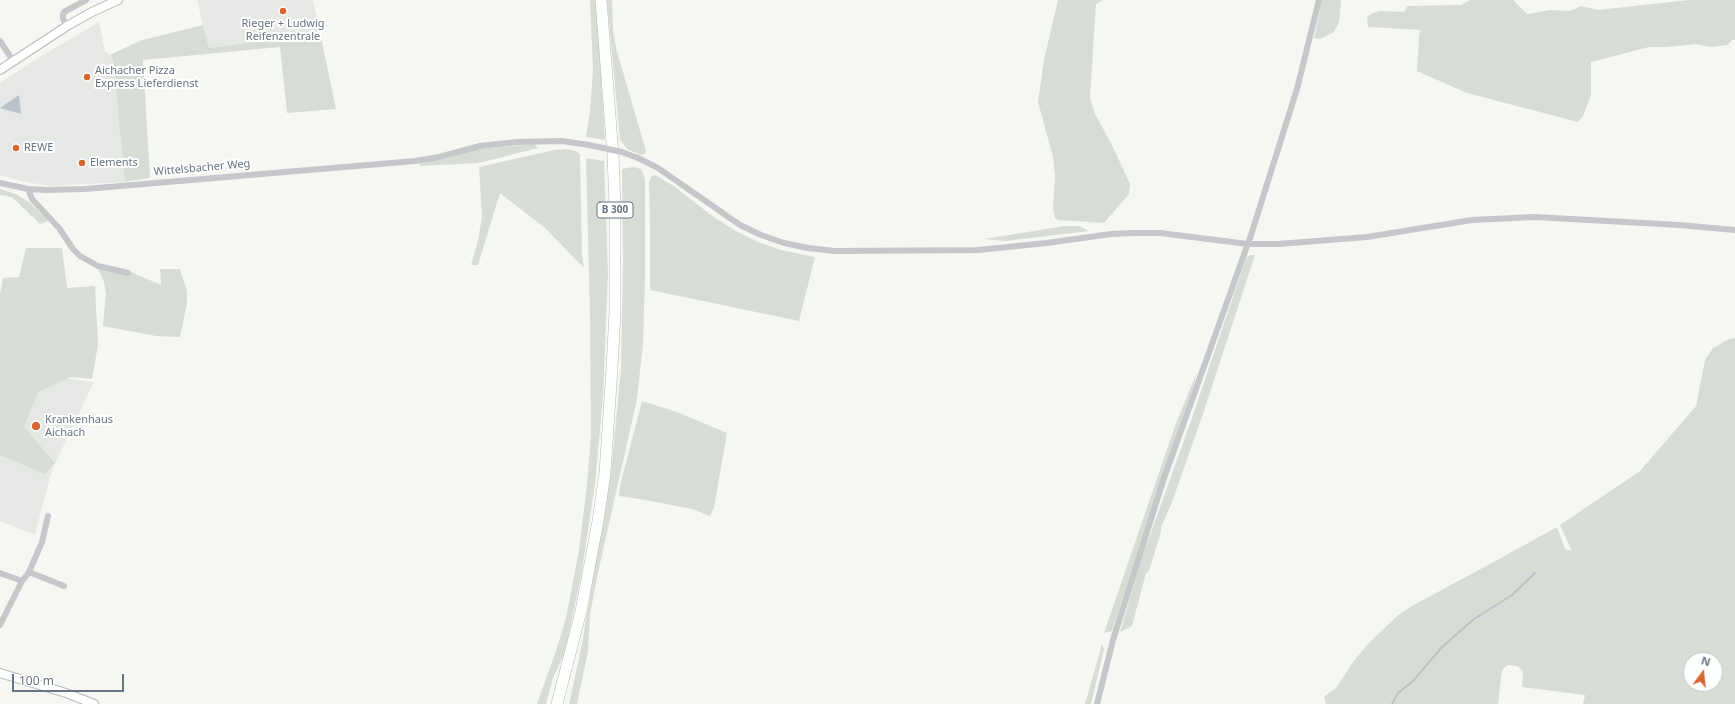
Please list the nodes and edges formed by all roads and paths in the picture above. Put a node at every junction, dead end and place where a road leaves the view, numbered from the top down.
1 (86, 0) edge
2 (118, 0) edge
3 (601, 0) edge
4 (1320, 0) edge
5 (68, 26) junction
6 (0, 41) edge
7 (13, 61) junction
8 (0, 70) edge
9 (0, 183) edge
10 (28, 189) junction
11 (1735, 230) edge
12 (1248, 244) junction
13 (128, 273) dead end
14 (48, 516) dead end
15 (30, 572) junction
16 (0, 573) edge
17 (22, 581) junction
18 (64, 586) dead end
19 (0, 625) edge
20 (0, 673) edge
21 (94, 704) edge
22 (557, 704) edge
23 (1097, 704) edge

1 - 5 street
2 - 5 main road
3 - 22 highway, B 300
4 - 12 street
5 - 7 main road
6 - 7 street
7 - 8 main road
9 - 10 street, Wittelsbacher Weg
10 - 12 street, Wittelsbacher Weg, bridge
10 - 13 street
11 - 12 street, Wittelsbacher Weg
12 - 23 street
14 - 15 street
15 - 17 street
15 - 18 street
16 - 17 street
17 - 19 street
20 - 21 main road

